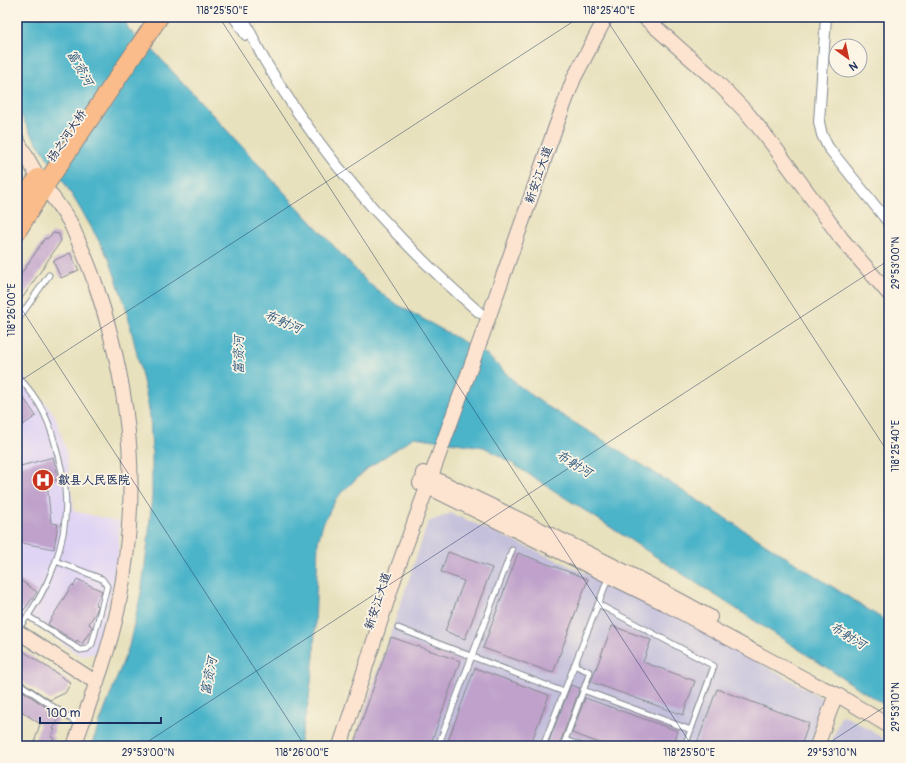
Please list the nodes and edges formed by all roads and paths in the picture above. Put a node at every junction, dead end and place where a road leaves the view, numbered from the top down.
1 (234, 17) edge
2 (243, 17) edge
3 (595, 17) edge
4 (606, 17) edge
5 (644, 17) edge
6 (659, 17) edge
7 (826, 17) edge
8 (151, 21) edge
9 (264, 59) junction
10 (17, 140) edge
11 (44, 178) junction
12 (17, 207) edge
13 (889, 223) edge
14 (17, 231) edge
15 (50, 275) dead end
16 (889, 279) edge
17 (889, 294) edge
18 (480, 313) junction
19 (17, 321) edge
20 (477, 335) junction
21 (17, 376) edge
22 (425, 480) junction
23 (512, 550) dead end
24 (56, 560) junction
25 (609, 575) junction
26 (598, 604) junction
27 (28, 616) junction
28 (398, 628) dead end
29 (17, 630) edge
30 (472, 657) junction
31 (574, 665) junction
32 (17, 682) edge
33 (96, 683) junction
34 (583, 690) junction
35 (564, 692) junction
36 (836, 694) junction
37 (81, 725) junction
38 (889, 726) edge
39 (691, 730) junction
40 (565, 740) junction
41 (74, 746) edge
42 (330, 746) edge
43 (340, 746) edge
44 (438, 746) edge
45 (543, 746) edge
46 (563, 746) edge
47 (582, 746) edge
48 (685, 746) edge
49 (817, 746) edge

1 - 9 street
2 - 9 street
3 - 18 main road, 新安江大道
4 - 20 main road, 新安江大道
5 - 17 main road
6 - 16 main road
7 - 13 street
8 - 11 highway, 扬之河大桥
9 - 18 street
10 - 11 main road
11 - 12 highway
11 - 14 highway
11 - 33 main road
15 - 19 lane
18 - 20 main road, 新安江大道
20 - 22 main road, 新安江大道
21 - 24 lane
22 - 25 main road
22 - 36 main road
22 - 42 main road, 新安江大道
22 - 43 main road, 新安江大道
23 - 30 lane
24 - 27 lane
24 - 27 lane
25 - 26 lane
25 - 36 main road
26 - 31 lane
26 - 39 lane
27 - 29 lane
28 - 30 lane
29 - 33 main road
30 - 35 lane
30 - 44 lane
31 - 34 lane
31 - 35 lane
32 - 37 lane
33 - 37 main road
34 - 39 lane
34 - 40 lane
35 - 45 lane
36 - 38 main road
36 - 49 main road
37 - 41 main road
39 - 48 lane
40 - 46 lane
40 - 47 lane

